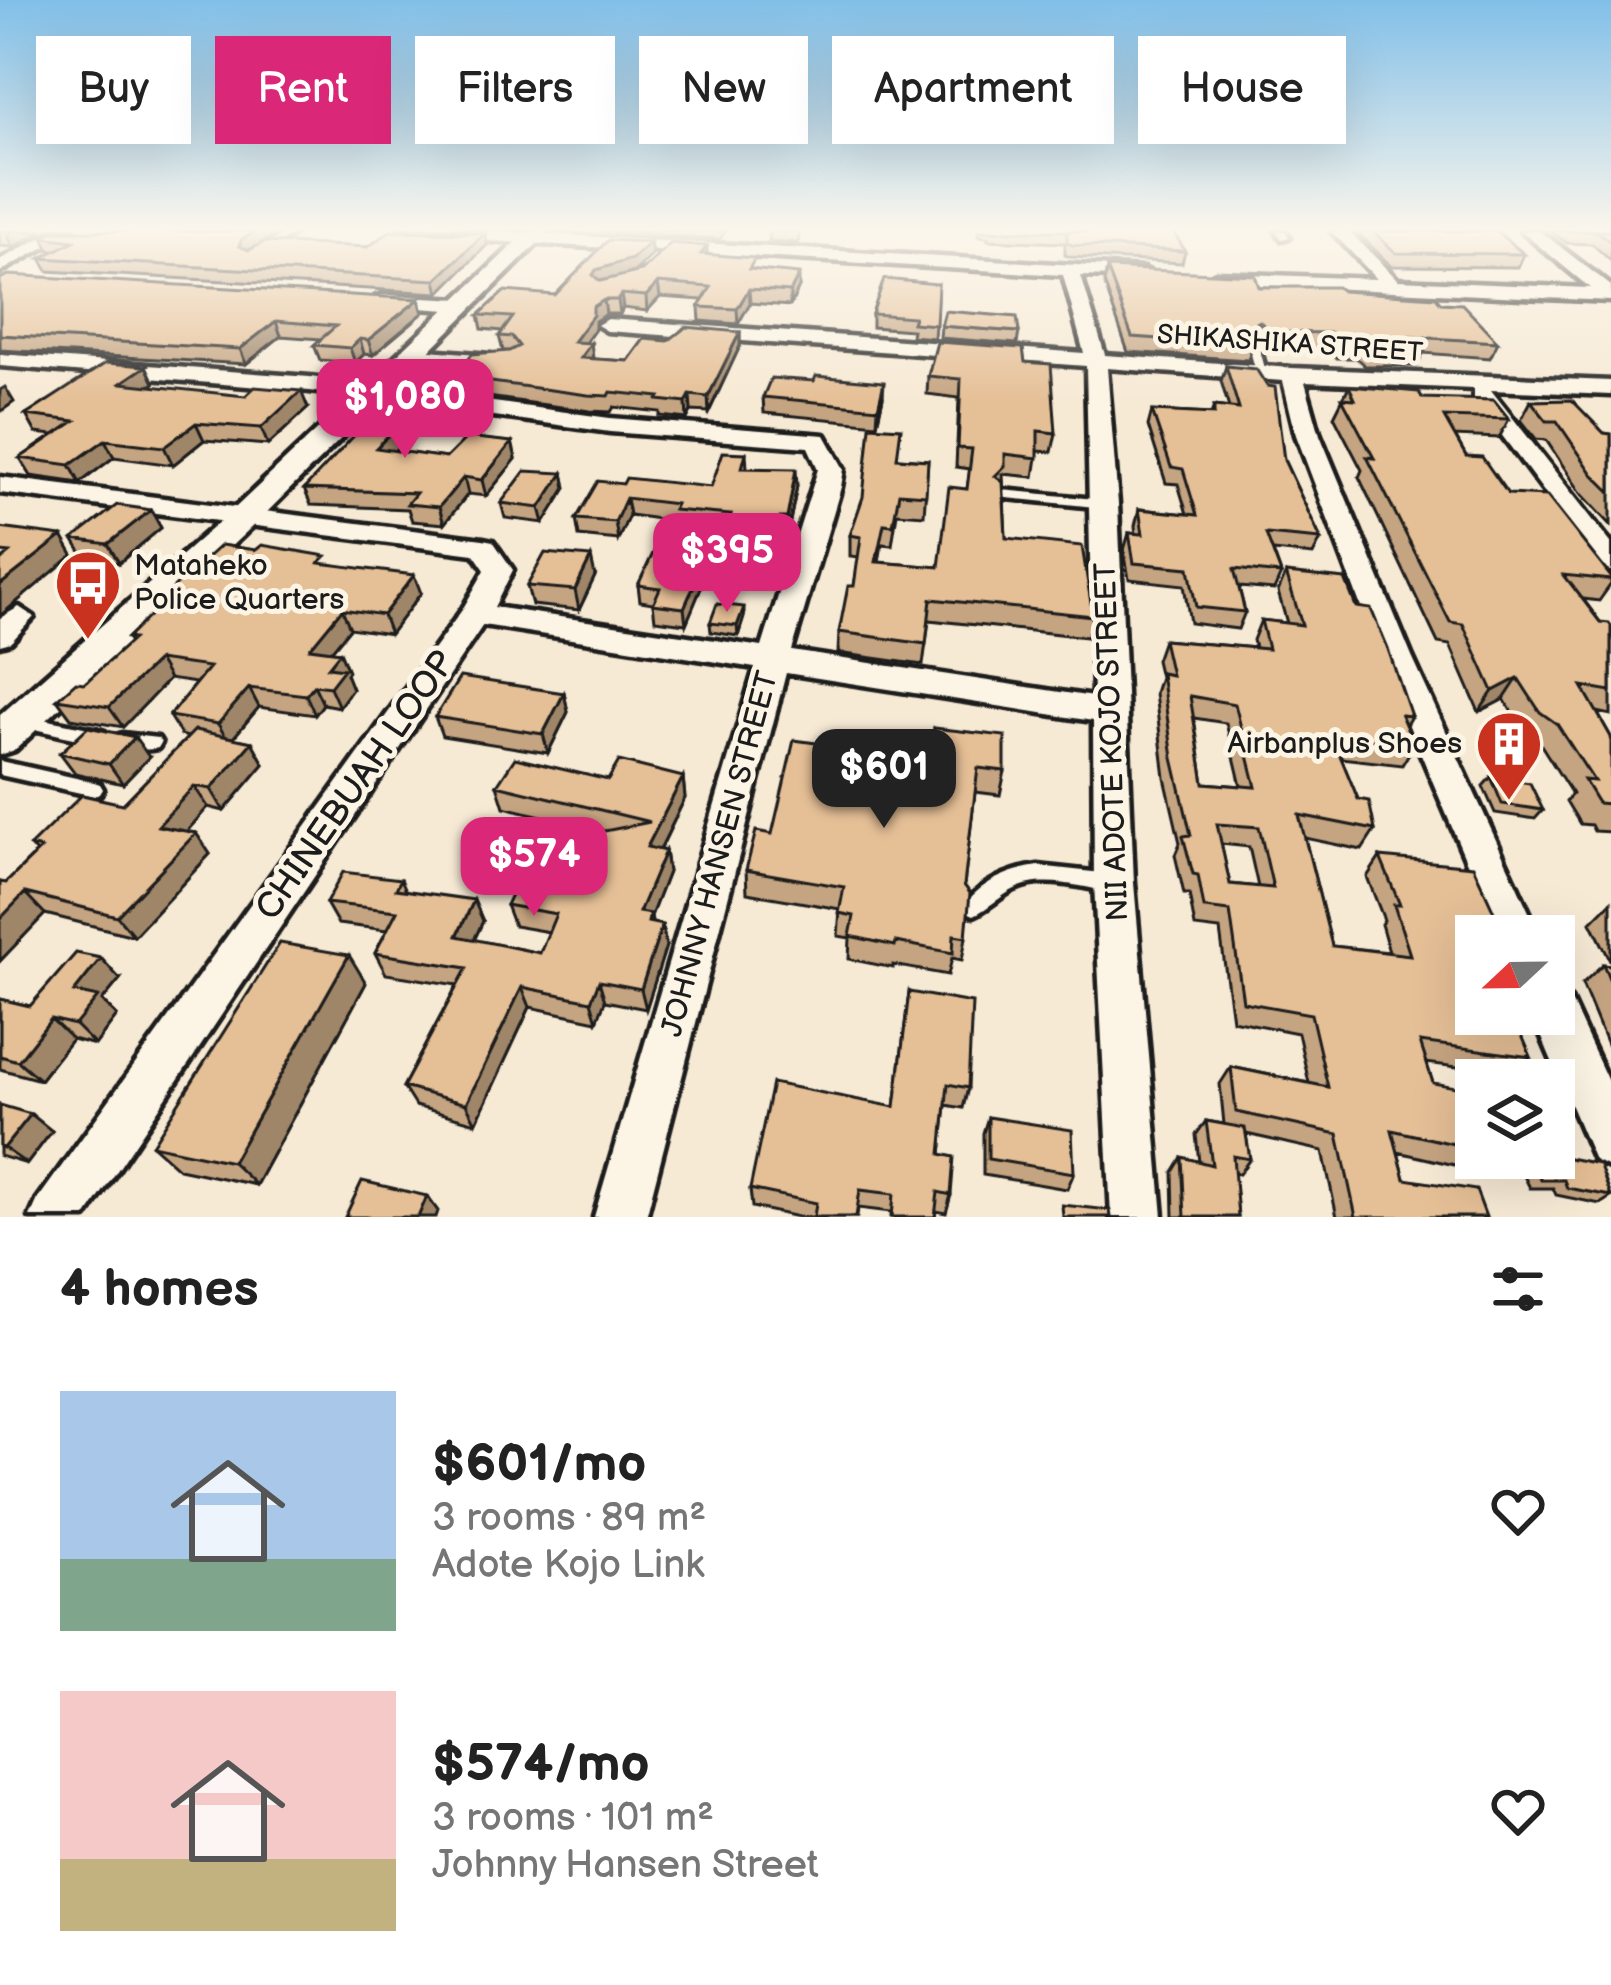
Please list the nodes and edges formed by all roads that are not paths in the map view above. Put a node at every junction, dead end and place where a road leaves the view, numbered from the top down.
1 (480, 288) edge
2 (1076, 288) edge
3 (1461, 288) edge
4 (1611, 294) edge
5 (350, 299) edge
6 (462, 305) junction
7 (608, 326) dead end
8 (1253, 343) edge
9 (416, 352) junction
10 (513, 359) edge
11 (1096, 359) junction
12 (0, 360) edge
13 (1261, 372) junction
14 (1292, 375) junction
15 (1475, 383) junction
16 (1611, 388) edge
17 (372, 395) junction
18 (0, 485) edge
19 (1003, 494) edge
20 (1106, 504) junction
21 (247, 514) junction
22 (1609, 558) edge
23 (475, 614) junction
24 (773, 662) junction
25 (1107, 711) junction
26 (10, 730) edge
27 (152, 743) dead end
28 (0, 768) edge
29 (94, 789) dead end
30 (1114, 884) junction
31 (974, 906) edge
32 (1510, 915) edge
33 (1563, 1035) edge
34 (1611, 1143) edge
35 (56, 1217) edge
36 (620, 1217) edge
37 (1137, 1217) edge

1 - 6 street
2 - 11 street, NII ADOTE KOJO STREET
3 - 4 street
5 - 6 street
6 - 9 street
7 - 11 street, SHIKASHIKA STREET
8 - 13 lane
9 - 10 lane
9 - 17 street
11 - 13 street, SHIKASHIKA STREET
11 - 20 street, NII ADOTE KOJO STREET
12 - 17 street
13 - 14 street, SHIKASHIKA STREET
14 - 15 street, SHIKASHIKA STREET
14 - 32 street
15 - 16 street, SHIKASHIKA STREET
15 - 22 street
17 - 21 street
17 - 24 street, JOHNNY HANSEN STREET
18 - 21 street
19 - 20 lane
20 - 25 street, NII ADOTE KOJO STREET
21 - 23 street, CHINEBUAH LOOP
21 - 26 street
23 - 24 street
23 - 35 street, CHINEBUAH LOOP
24 - 25 street
24 - 36 street, JOHNNY HANSEN STREET
25 - 30 street, NII ADOTE KOJO STREET
26 - 27 lane
28 - 29 lane
30 - 31 lane
30 - 37 street, NII ADOTE KOJO STREET
33 - 34 street

